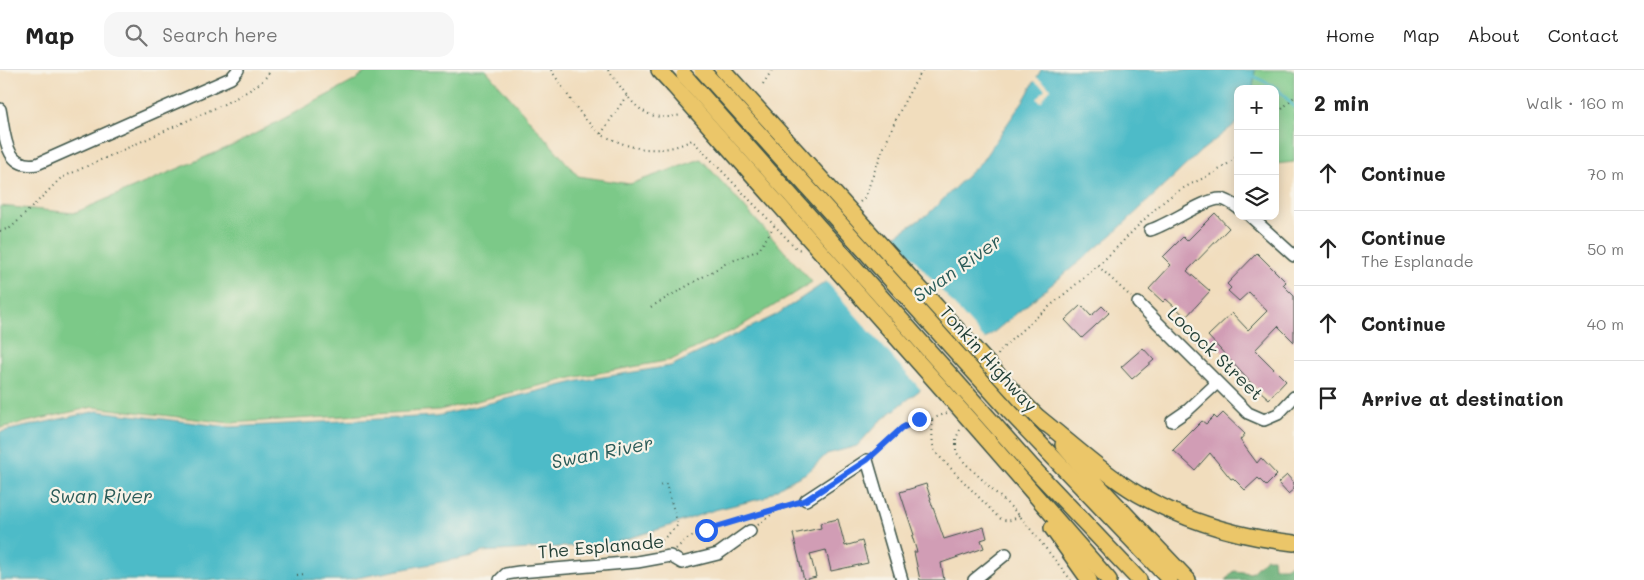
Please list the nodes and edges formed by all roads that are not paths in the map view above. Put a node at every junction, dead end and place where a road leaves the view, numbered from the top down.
1 (238, 70) edge
2 (659, 70) edge
3 (679, 70) edge
4 (702, 70) edge
5 (724, 70) edge
6 (0, 109) edge
7 (1234, 206) edge
8 (1254, 220) edge
9 (1150, 230) dead end
10 (1294, 256) edge
11 (1138, 303) road end
12 (1217, 383) junction
13 (1294, 397) edge
14 (1038, 418) junction
15 (1172, 421) dead end
16 (996, 450) junction
17 (806, 500) road end
18 (750, 531) road end
19 (1294, 543) edge
20 (1006, 554) dead end
21 (503, 577) edge
22 (902, 580) edge
23 (974, 580) edge
24 (1089, 580) edge
25 (1109, 580) edge
26 (1139, 580) edge
27 (1170, 580) edge
28 (1188, 580) edge

1 - 6 street
2 - 16 highway, bridge
3 - 26 highway, bridge
4 - 27 highway, Tonkin Highway, bridge
5 - 14 highway, bridge
7 - 9 street
8 - 10 street
11 - 12 street, Locock Street
12 - 13 street, Locock Street
12 - 15 street
14 - 19 highway
14 - 28 highway
16 - 24 highway
16 - 25 highway
17 - 22 street
18 - 21 street, The Esplanade
20 - 23 street

